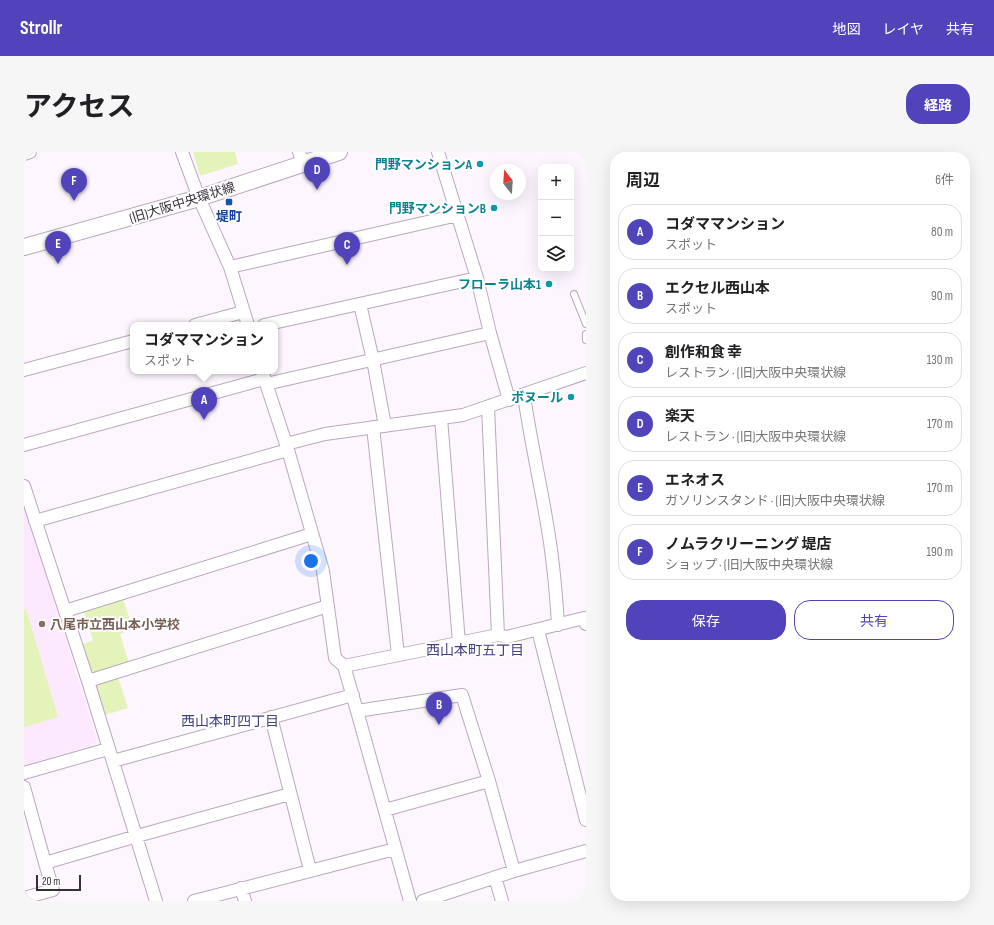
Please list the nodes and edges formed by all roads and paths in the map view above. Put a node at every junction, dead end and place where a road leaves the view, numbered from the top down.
1 (30, 152) edge
2 (182, 152) edge
3 (339, 152) edge
4 (438, 152) edge
5 (24, 154) edge
6 (301, 158) edge
7 (199, 198) junction
8 (458, 215) junction
9 (24, 247) edge
10 (230, 266) junction
11 (476, 278) junction
12 (574, 294) dead end
13 (360, 304) junction
14 (244, 312) junction
15 (206, 322) edge
16 (247, 322) edge
17 (278, 322) edge
18 (586, 324) edge
19 (490, 333) junction
20 (586, 334) edge
21 (586, 340) edge
22 (130, 342) edge
23 (373, 360) junction
24 (24, 370) edge
25 (586, 375) edge
26 (264, 378) edge
27 (524, 395) junction
28 (509, 400) junction
29 (488, 407) junction
30 (441, 418) junction
31 (385, 426) junction
32 (373, 427) junction
33 (24, 445) edge
34 (287, 447) junction
35 (24, 486) edge
36 (35, 521) junction
37 (312, 534) junction
38 (328, 606) junction
39 (64, 611) junction
40 (585, 620) edge
41 (558, 625) junction
42 (538, 630) junction
43 (498, 635) junction
44 (458, 643) junction
45 (398, 655) junction
46 (344, 666) junction
47 (88, 681) junction
48 (352, 695) junction
49 (358, 711) junction
50 (271, 717) junction
51 (108, 749) junction
52 (113, 761) junction
53 (24, 773) edge
54 (489, 781) junction
55 (24, 787) edge
56 (290, 794) junction
57 (385, 810) junction
58 (586, 820) edge
59 (137, 836) junction
60 (395, 849) junction
61 (586, 851) edge
62 (45, 863) junction
63 (310, 870) junction
64 (514, 871) junction
65 (496, 877) junction
66 (241, 888) junction
67 (24, 898) edge
68 (156, 901) edge
69 (194, 901) edge
70 (245, 901) edge
71 (410, 901) edge
72 (423, 901) edge
73 (502, 901) edge

1 - 5 street
2 - 7 street
3 - 6 street, (旧)大阪中央環状線
4 - 8 street
6 - 7 street, (旧)大阪中央環状線
7 - 9 street, (旧)大阪中央環状線
7 - 10 street
8 - 10 street
8 - 11 street
10 - 14 street
11 - 13 street
11 - 19 street
12 - 18 lane
13 - 17 street
13 - 23 street
14 - 15 street
14 - 16 street
19 - 23 street
19 - 28 street
20 - 21 lane
22 - 24 street
23 - 26 street
23 - 31 street
25 - 27 street
26 - 33 street
26 - 34 street
27 - 28 street
27 - 41 street
28 - 29 street
29 - 30 street
29 - 43 street
30 - 31 street
30 - 44 street
31 - 32 street
32 - 34 street
32 - 45 street
34 - 36 street
34 - 37 street
35 - 36 street
36 - 39 street
37 - 38 street
37 - 39 street
38 - 46 street
38 - 47 street
39 - 47 street
40 - 41 street
41 - 42 street
42 - 43 street
42 - 58 street
43 - 44 street
44 - 45 street
45 - 46 street
46 - 48 street
47 - 51 street
48 - 49 street
48 - 50 street
49 - 54 street
49 - 57 street
50 - 52 street
50 - 56 street
51 - 52 street
51 - 53 street
52 - 59 street
54 - 57 street
54 - 64 street
55 - 62 street
56 - 59 street
56 - 63 street
57 - 60 street
59 - 62 street
59 - 68 street
60 - 63 street
60 - 71 street
61 - 64 street
62 - 67 street
63 - 66 street
64 - 65 street
65 - 72 street
65 - 73 street
66 - 69 street
66 - 70 street

